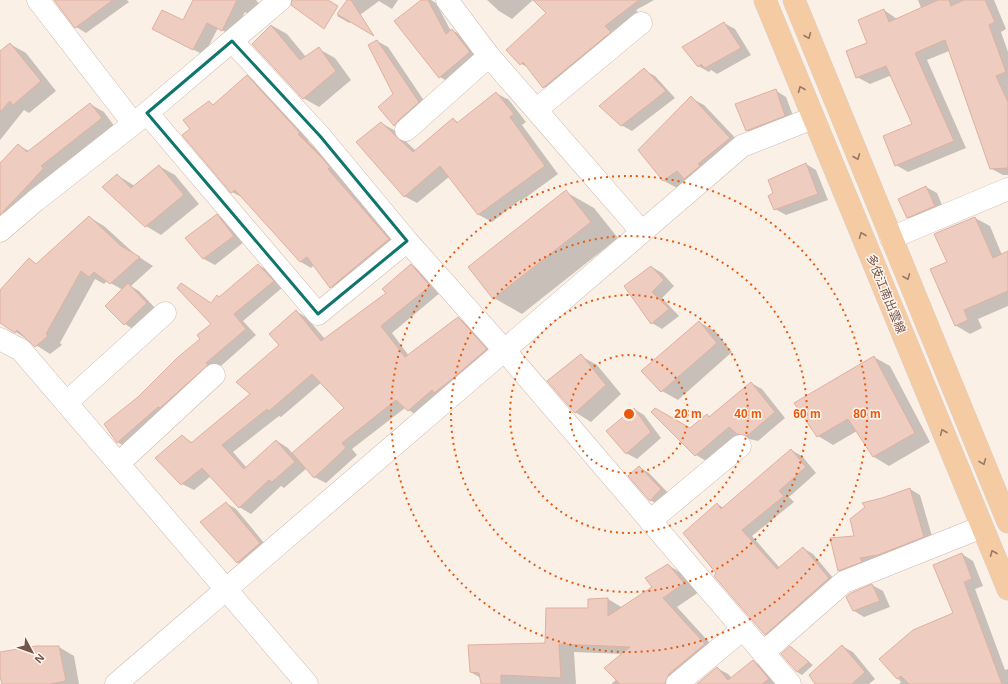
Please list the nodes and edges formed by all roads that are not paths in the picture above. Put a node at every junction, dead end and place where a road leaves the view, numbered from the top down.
1 (38, 0) edge
2 (280, 0) edge
3 (447, 0) edge
4 (765, 0) edge
5 (794, 0) edge
6 (641, 23) dead end
7 (232, 41) junction
8 (489, 56) junction
9 (536, 110) junction
10 (140, 118) junction
11 (813, 118) junction
12 (406, 130) dead end
13 (1008, 189) edge
14 (0, 231) edge
15 (642, 232) junction
16 (891, 238) junction
17 (408, 241) junction
18 (165, 313) dead end
19 (0, 339) edge
20 (505, 351) junction
21 (214, 376) dead end
22 (66, 403) junction
23 (740, 446) dead end
24 (119, 463) junction
25 (650, 521) junction
26 (1008, 522) edge
27 (982, 527) junction
28 (225, 589) junction
29 (1008, 589) edge
30 (743, 629) junction
31 (763, 653) junction
32 (116, 684) edge
33 (307, 684) edge
34 (677, 684) edge
35 (790, 684) edge

1 - 10 street
2 - 7 street
3 - 8 street
11 -> 4 main road, 多伎江南出雲線
5 -> 16 main road
6 - 9 street
7 - 10 street
7 - 17 street
8 - 9 street
8 - 12 street
9 - 15 street
10 - 14 street
10 - 17 street
11 - 15 street
27 -> 11 main road, 多伎江南出雲線
13 - 16 street
15 - 20 street
16 -> 26 main road
17 - 20 street
18 - 22 street
19 - 22 street
20 - 25 street
20 - 28 street
21 - 24 street
22 - 24 street
23 - 25 street
24 - 28 street
25 - 30 street
29 -> 27 main road, 多伎江南出雲線
27 - 31 street
28 - 32 street
28 - 33 street
30 - 31 street
30 - 34 street
31 - 35 street

